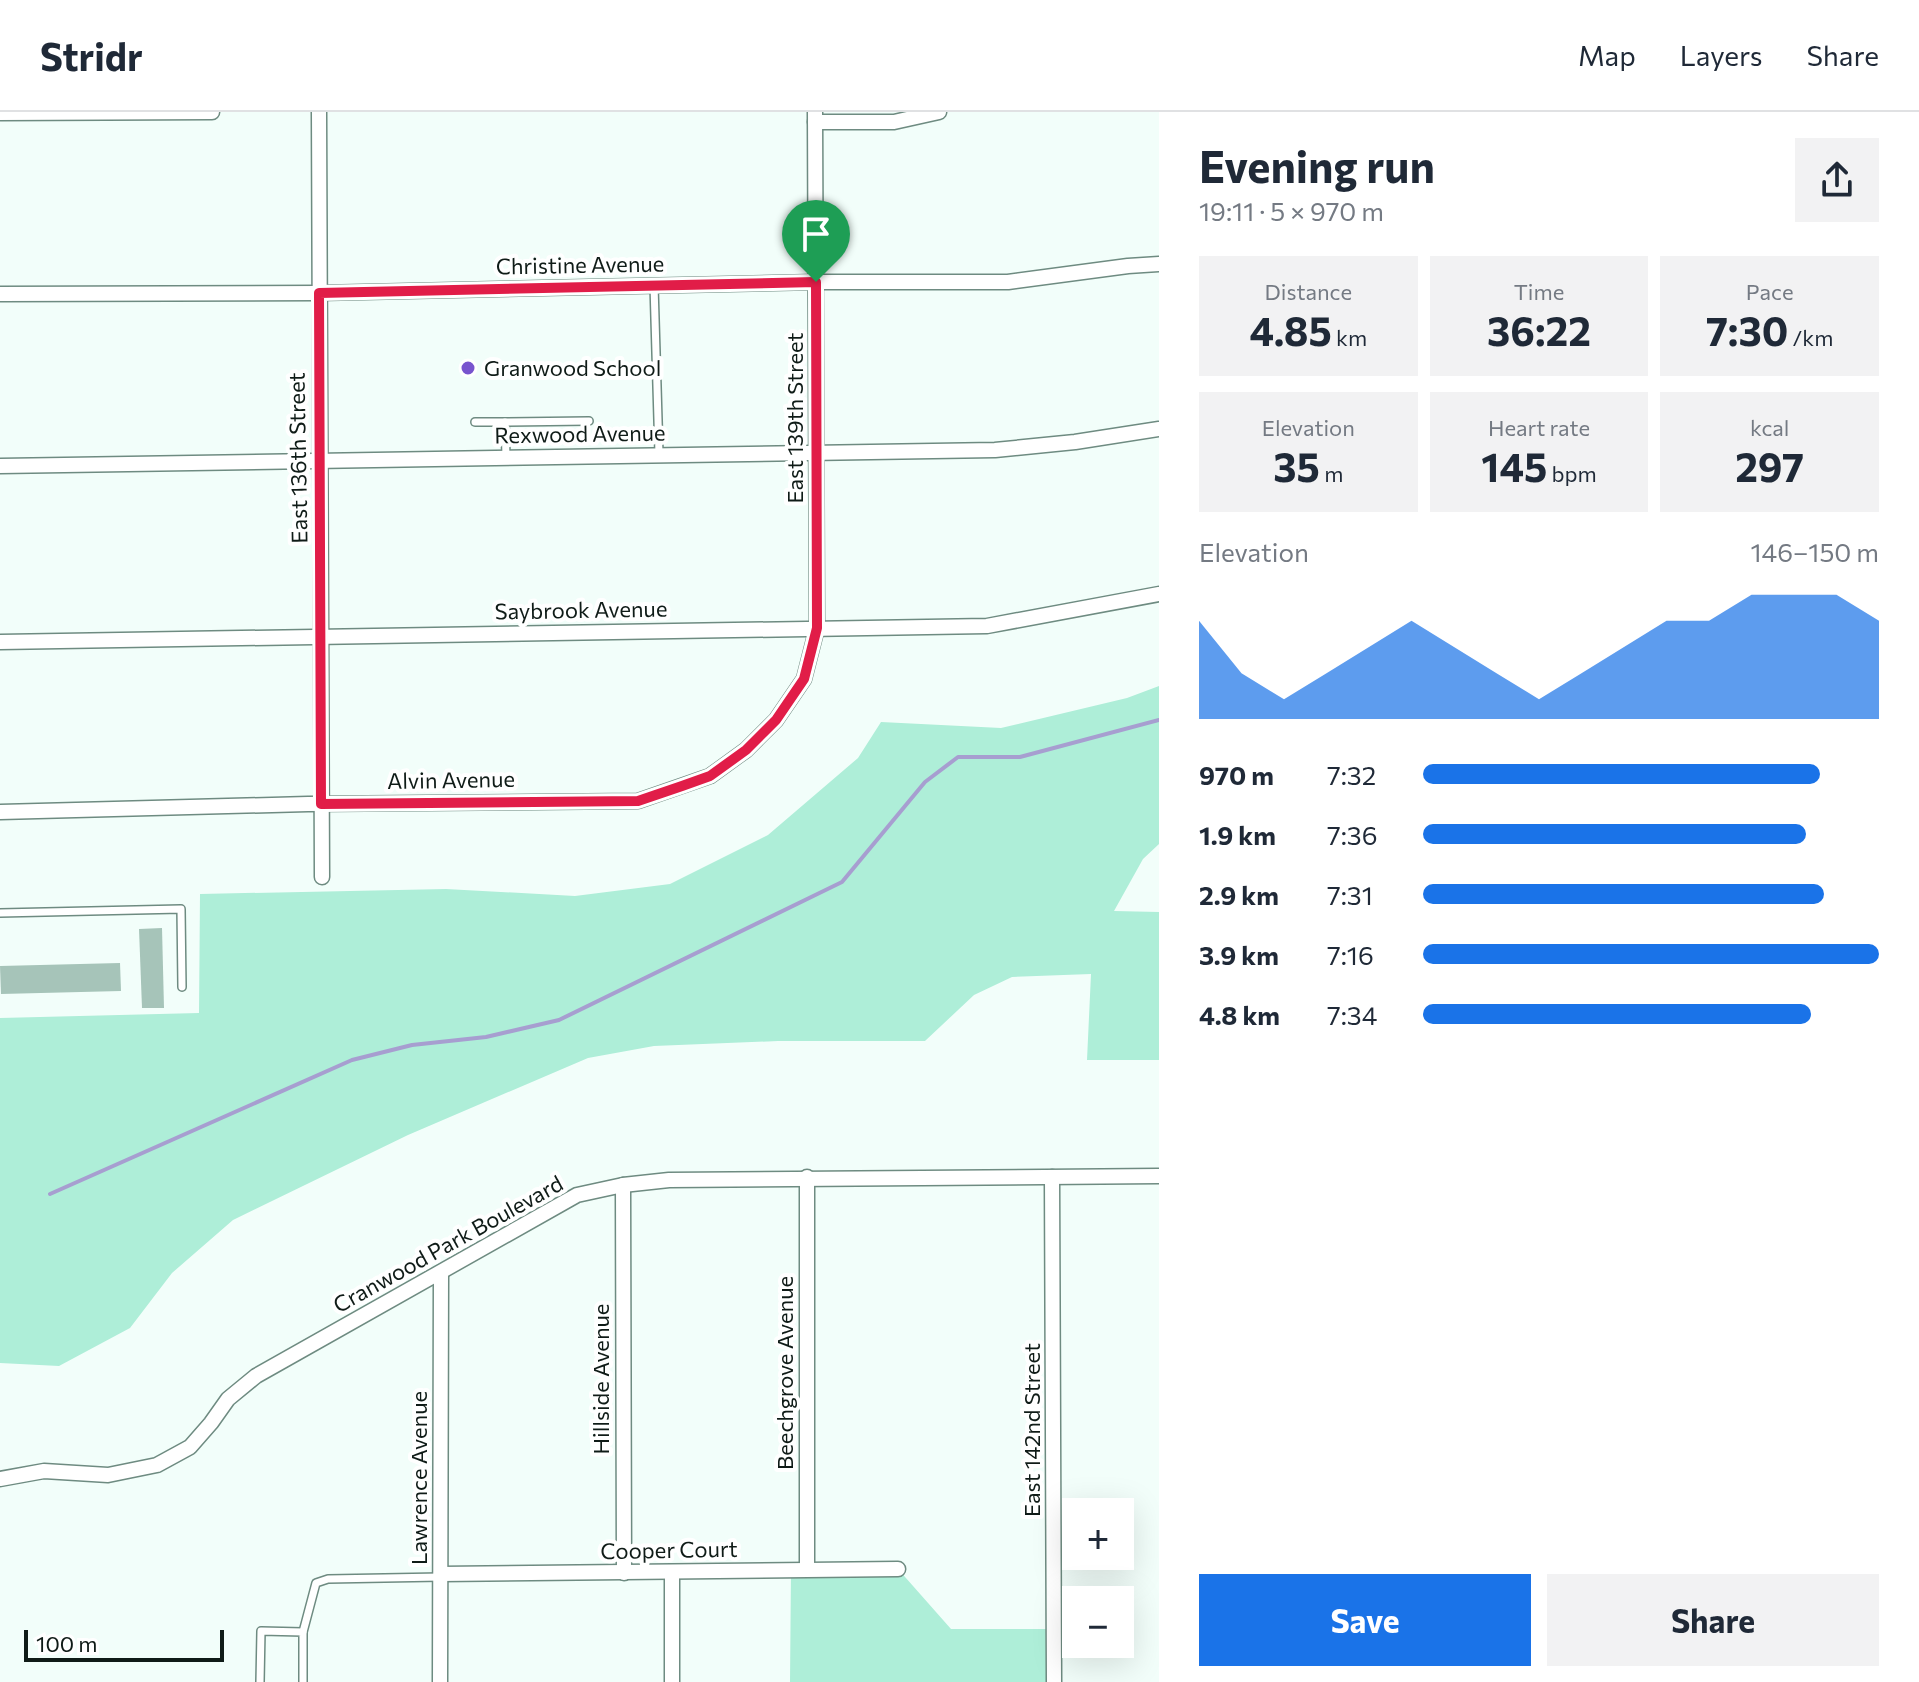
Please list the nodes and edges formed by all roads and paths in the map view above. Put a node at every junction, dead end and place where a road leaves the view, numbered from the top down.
1 (212, 112) edge
2 (319, 112) edge
3 (939, 112) edge
4 (0, 113) edge
5 (815, 117) edge
6 (1159, 264) edge
7 (816, 282) junction
8 (654, 285) junction
9 (319, 293) junction
10 (0, 294) edge
11 (589, 421) dead end
12 (475, 422) dead end
13 (505, 422) junction
14 (1159, 429) edge
15 (816, 452) junction
16 (659, 454) junction
17 (506, 457) junction
18 (320, 461) junction
19 (0, 466) edge
20 (1159, 594) edge
21 (817, 628) junction
22 (322, 637) junction
23 (0, 642) edge
24 (321, 804) junction
25 (0, 812) edge
26 (322, 877) dead end
27 (0, 913) edge
28 (182, 987) dead end
29 (1159, 1176) edge
30 (807, 1177) junction
31 (1052, 1177) junction
32 (623, 1185) junction
33 (441, 1274) junction
34 (0, 1479) edge
35 (807, 1568) junction
36 (898, 1569) dead end
37 (624, 1573) junction
38 (672, 1573) junction
39 (441, 1575) junction
40 (303, 1632) junction
41 (260, 1682) edge
42 (303, 1682) edge
43 (440, 1682) edge
44 (672, 1682) edge
45 (1054, 1682) edge

1 - 4 street
2 - 9 street, East 136th Street
3 - 5 street
5 - 7 street, East 139th Street
6 - 7 street, Christine Avenue
7 - 8 street, Christine Avenue
7 - 15 street, East 139th Street
8 - 9 street, Christine Avenue
8 - 16 lane
9 - 10 street, Christine Avenue
9 - 18 street, East 136th Street
11 - 13 lane
12 - 13 lane
13 - 17 lane
14 - 15 street, Rexwood Avenue
15 - 16 street, Rexwood Avenue
15 - 21 street, East 139th Street
16 - 17 street, Rexwood Avenue
17 - 18 street, Rexwood Avenue
18 - 19 street, Rexwood Avenue
18 - 22 street, East 136th Street
20 - 21 street, Saybrook Avenue
21 - 22 street, Saybrook Avenue
21 - 24 street, Alvin Avenue
22 - 23 street, Saybrook Avenue
22 - 24 street, East 136th Street
24 - 25 street, Alvin Avenue
24 - 26 street, East 136th Street
27 - 28 lane
29 - 31 street, Cranwood Park Boulevard
30 - 31 street, Cranwood Park Boulevard
30 - 32 street, Cranwood Park Boulevard
30 - 35 street, Beechgrove Avenue
31 - 45 street, East 142nd Street
32 - 33 street, Cranwood Park Boulevard
32 - 37 street, Hillside Avenue
33 - 34 street, Cranwood Park Boulevard
33 - 39 street, Lawrence Avenue
35 - 36 street, Cooper Court
35 - 38 street, Cooper Court
37 - 38 street, Cooper Court
37 - 39 street, Cooper Court
38 - 44 street
39 - 40 lane
39 - 43 street, Lawrence Avenue
40 - 41 lane
40 - 42 lane

